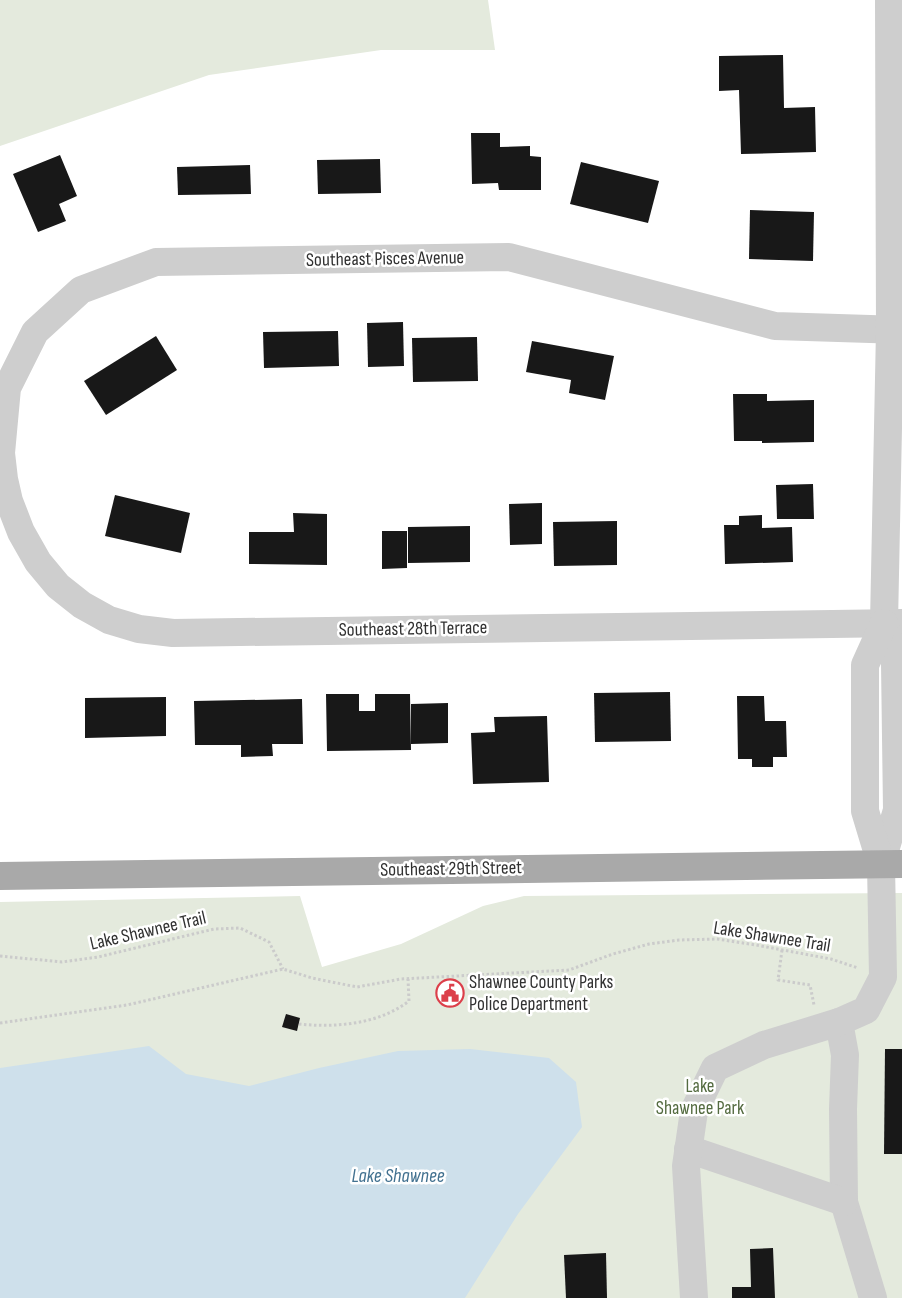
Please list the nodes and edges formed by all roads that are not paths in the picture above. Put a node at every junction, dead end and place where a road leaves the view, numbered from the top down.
1 (889, 0) edge
2 (896, 330) edge
3 (4, 479) joint
4 (893, 623) edge
5 (892, 864) edge
6 (0, 876) edge
7 (829, 1025) junction
8 (688, 1149) junction
9 (844, 1202) junction
10 (694, 1298) edge
11 (873, 1298) edge

1 - 2 street
2 - 3 street, Southeast Pisces Avenue
2 - 4 street
3 - 4 street, Southeast 28th Terrace
4 - 5 street
5 - 6 main road, Southeast 29th Street
5 - 7 street
7 - 8 street
7 - 9 street
8 - 9 street
8 - 10 street
9 - 11 street

